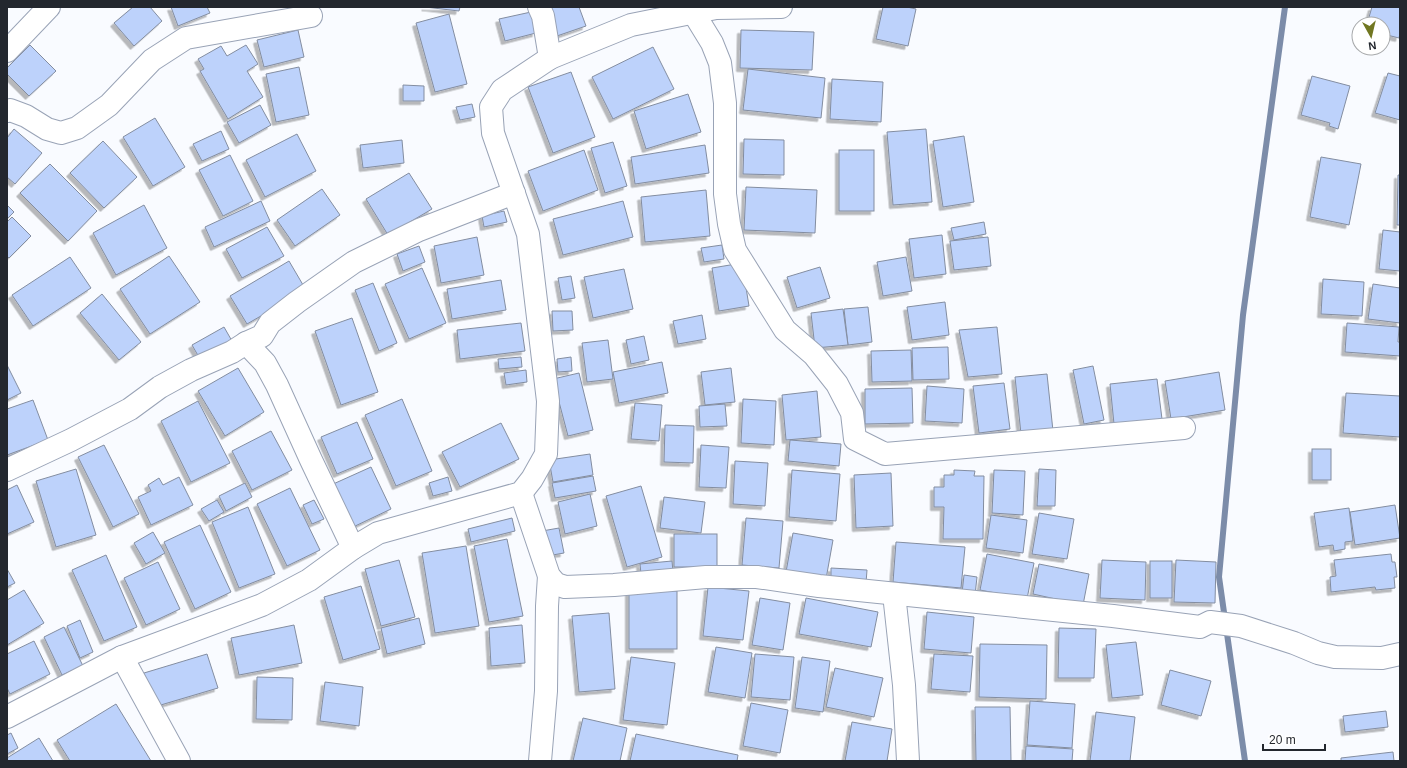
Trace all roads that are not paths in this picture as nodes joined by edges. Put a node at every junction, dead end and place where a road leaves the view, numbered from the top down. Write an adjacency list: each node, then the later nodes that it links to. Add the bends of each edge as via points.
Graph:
1 (49, 7): 6 (street)
2 (539, 7): 7 (street, via 543,16)
3 (781, 7): 4 (street, via 716,8)
4 (693, 12): 7 (street, via 631,25); 11 (street, via 712,43 720,63 725,103 725,194 735,250 785,330 814,356 837,384 852,413 855,439 885,454)
5 (311, 16): 8 (street, via 186,38 152,60 109,105 77,128 61,133 47,129 26,116)
6 (7, 51)
7 (550, 58): 9 (street, via 502,90 491,107 493,133)
8 (7, 111)
9 (514, 193): 10 (street, via 419,230 354,262 297,302 270,324 262,336); 13 (street, via 528,234 548,401 546,454)
10 (246, 343): 12 (street, via 160,388 130,409); 14 (street, via 265,364 277,385)
11 (1184, 428)
12 (7, 470)
13 (521, 493): 14 (street, via 378,533); 15 (street)
14 (353, 548): 18 (street, via 309,580 262,605)
15 (549, 576): 16 (street, via 556,584 565,586 614,585 706,577 757,577); 21 (street, via 546,691)
16 (894, 594): 17 (street, via 1200,627 1210,622 1241,626 1335,657 1382,658); 22 (street, via 904,685)
17 (1400, 654)
18 (122, 657): 19 (street); 20 (street)
19 (7, 718)
20 (179, 761)
21 (540, 761)
22 (908, 761)

